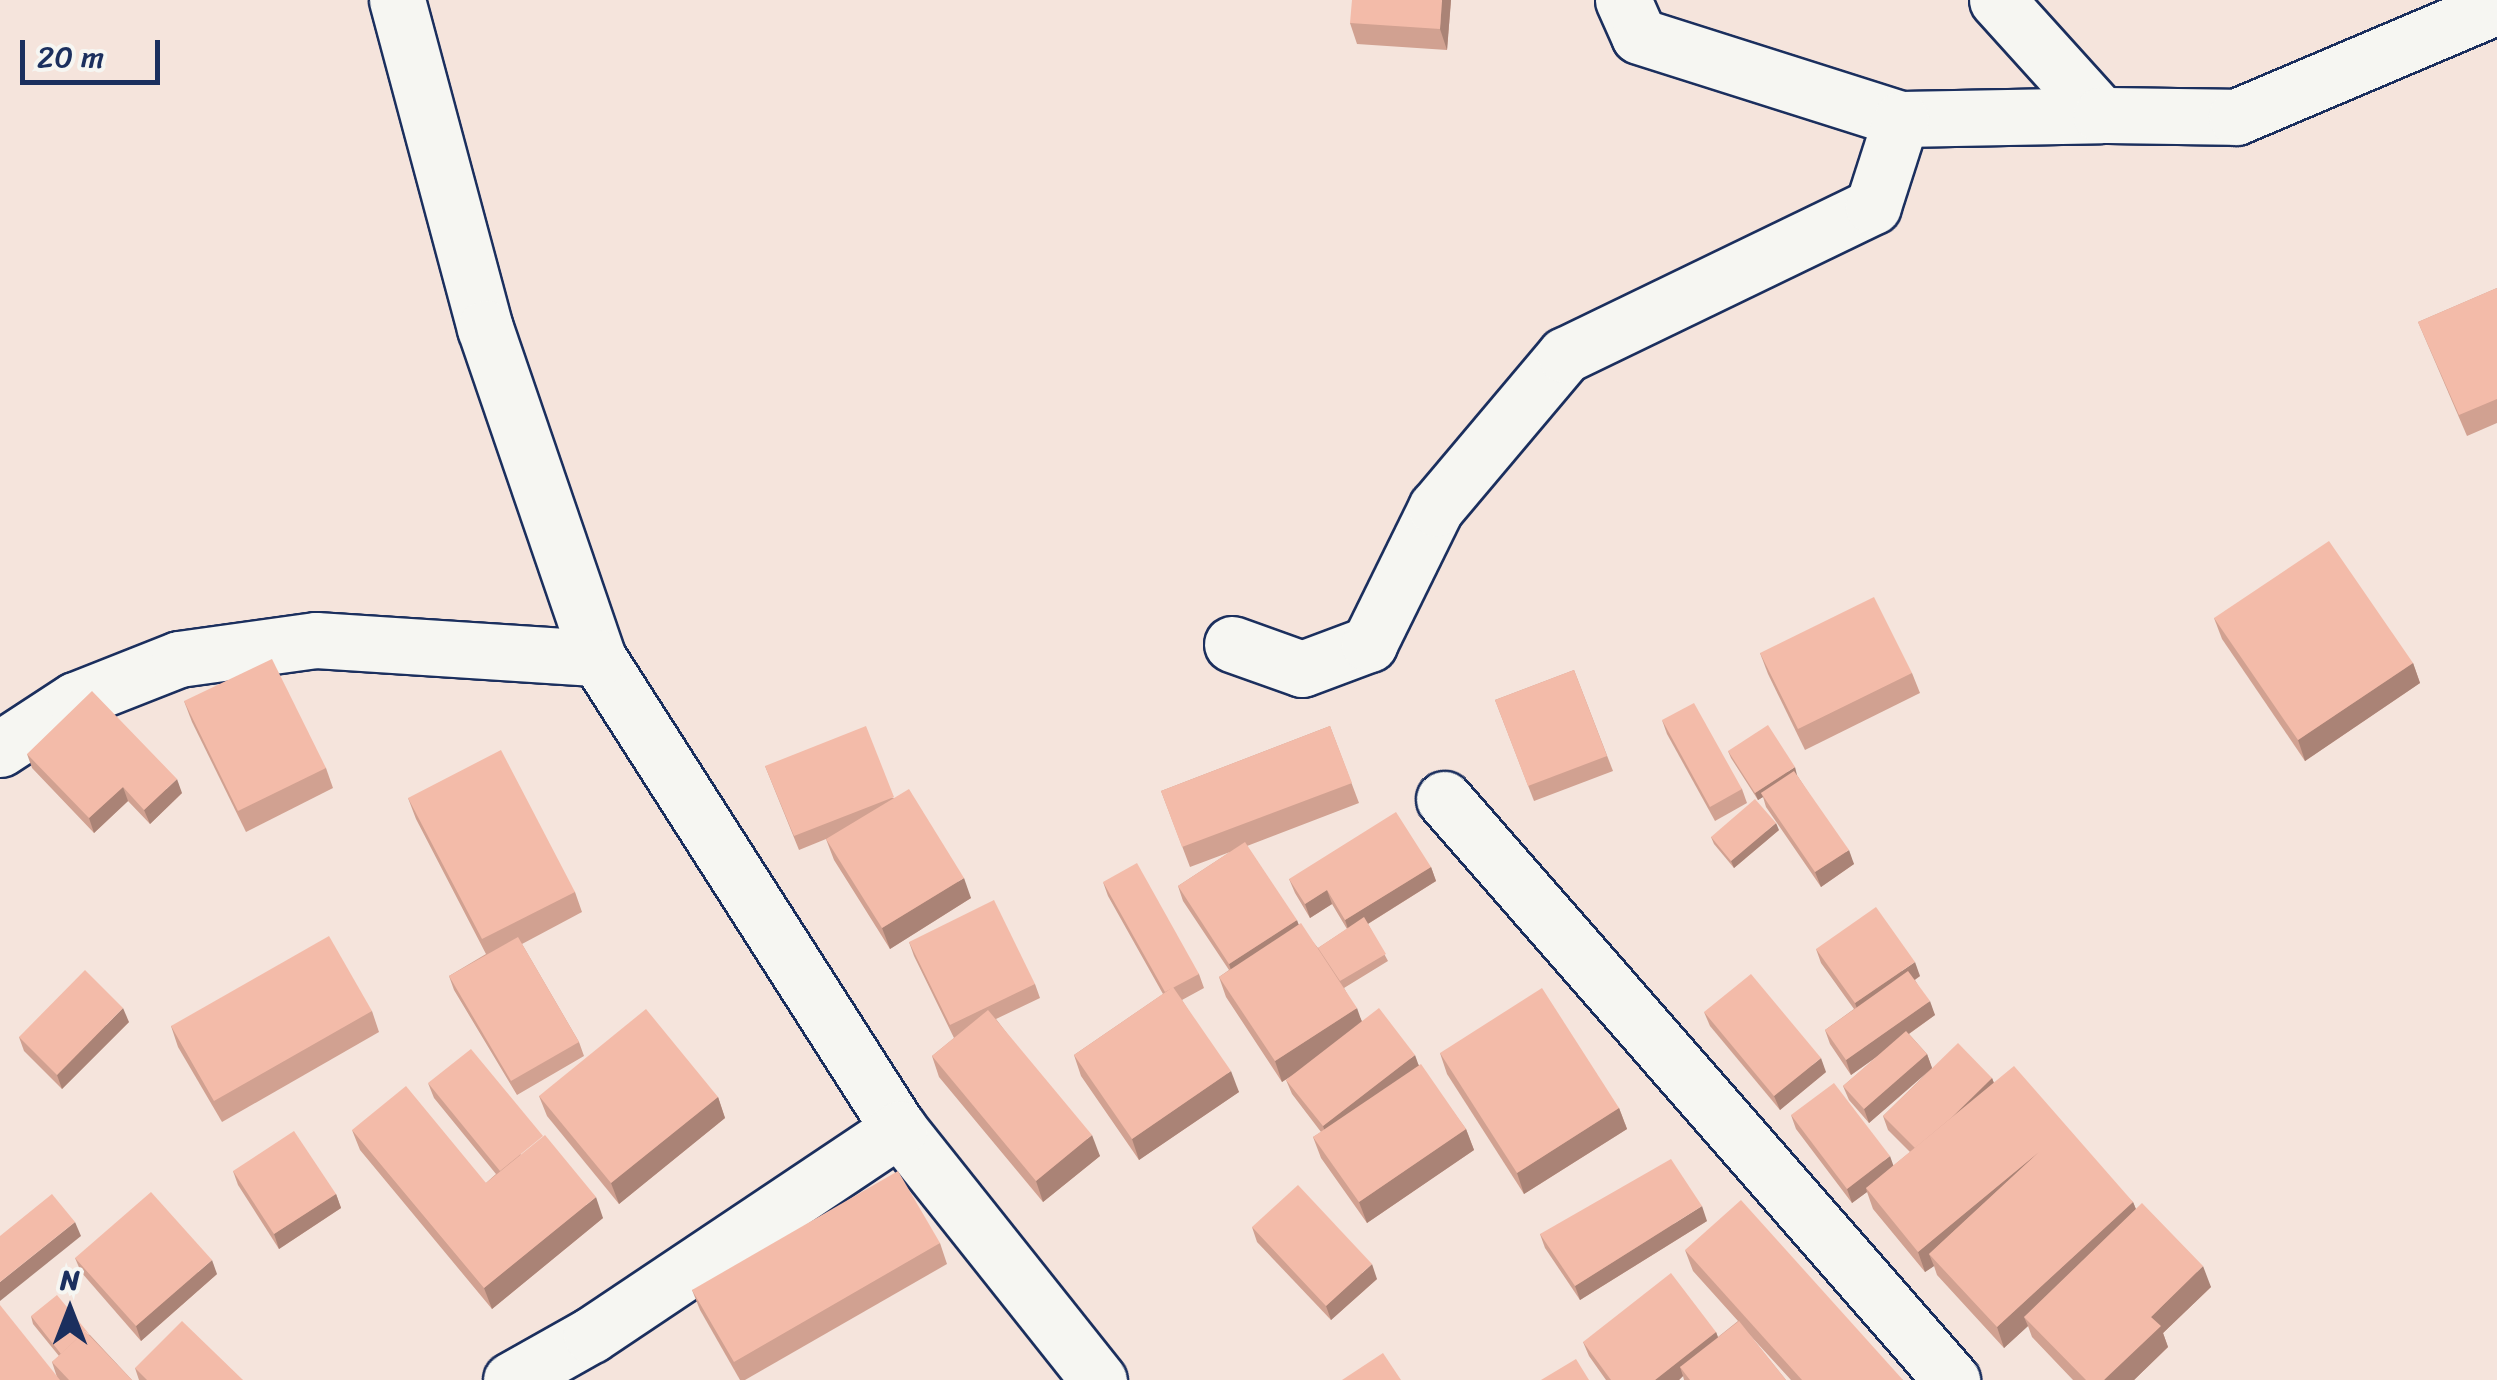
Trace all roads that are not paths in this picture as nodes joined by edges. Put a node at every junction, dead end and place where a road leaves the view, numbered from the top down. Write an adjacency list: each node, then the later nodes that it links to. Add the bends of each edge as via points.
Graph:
1 (398, 0): 8 (street, via 485,328)
2 (1623, 0): 6 (street, via 1639,36)
3 (1998, 0): 5 (street)
4 (2497, 6): 5 (street, via 2236,117)
5 (2102, 115): 6 (street)
6 (1901, 119): 7 (street, via 1872,206 1564,355 1436,508 1369,644 1302,669)
7 (1232, 644)
8 (598, 658): 9 (street, via 316,640 179,660 75,700); 11 (street)
9 (0, 748)
10 (1444, 799): 14 (street)
11 (899, 1129): 12 (street, via 591,1335); 13 (street)
12 (511, 1380)
13 (1100, 1380)
14 (1952, 1380)

